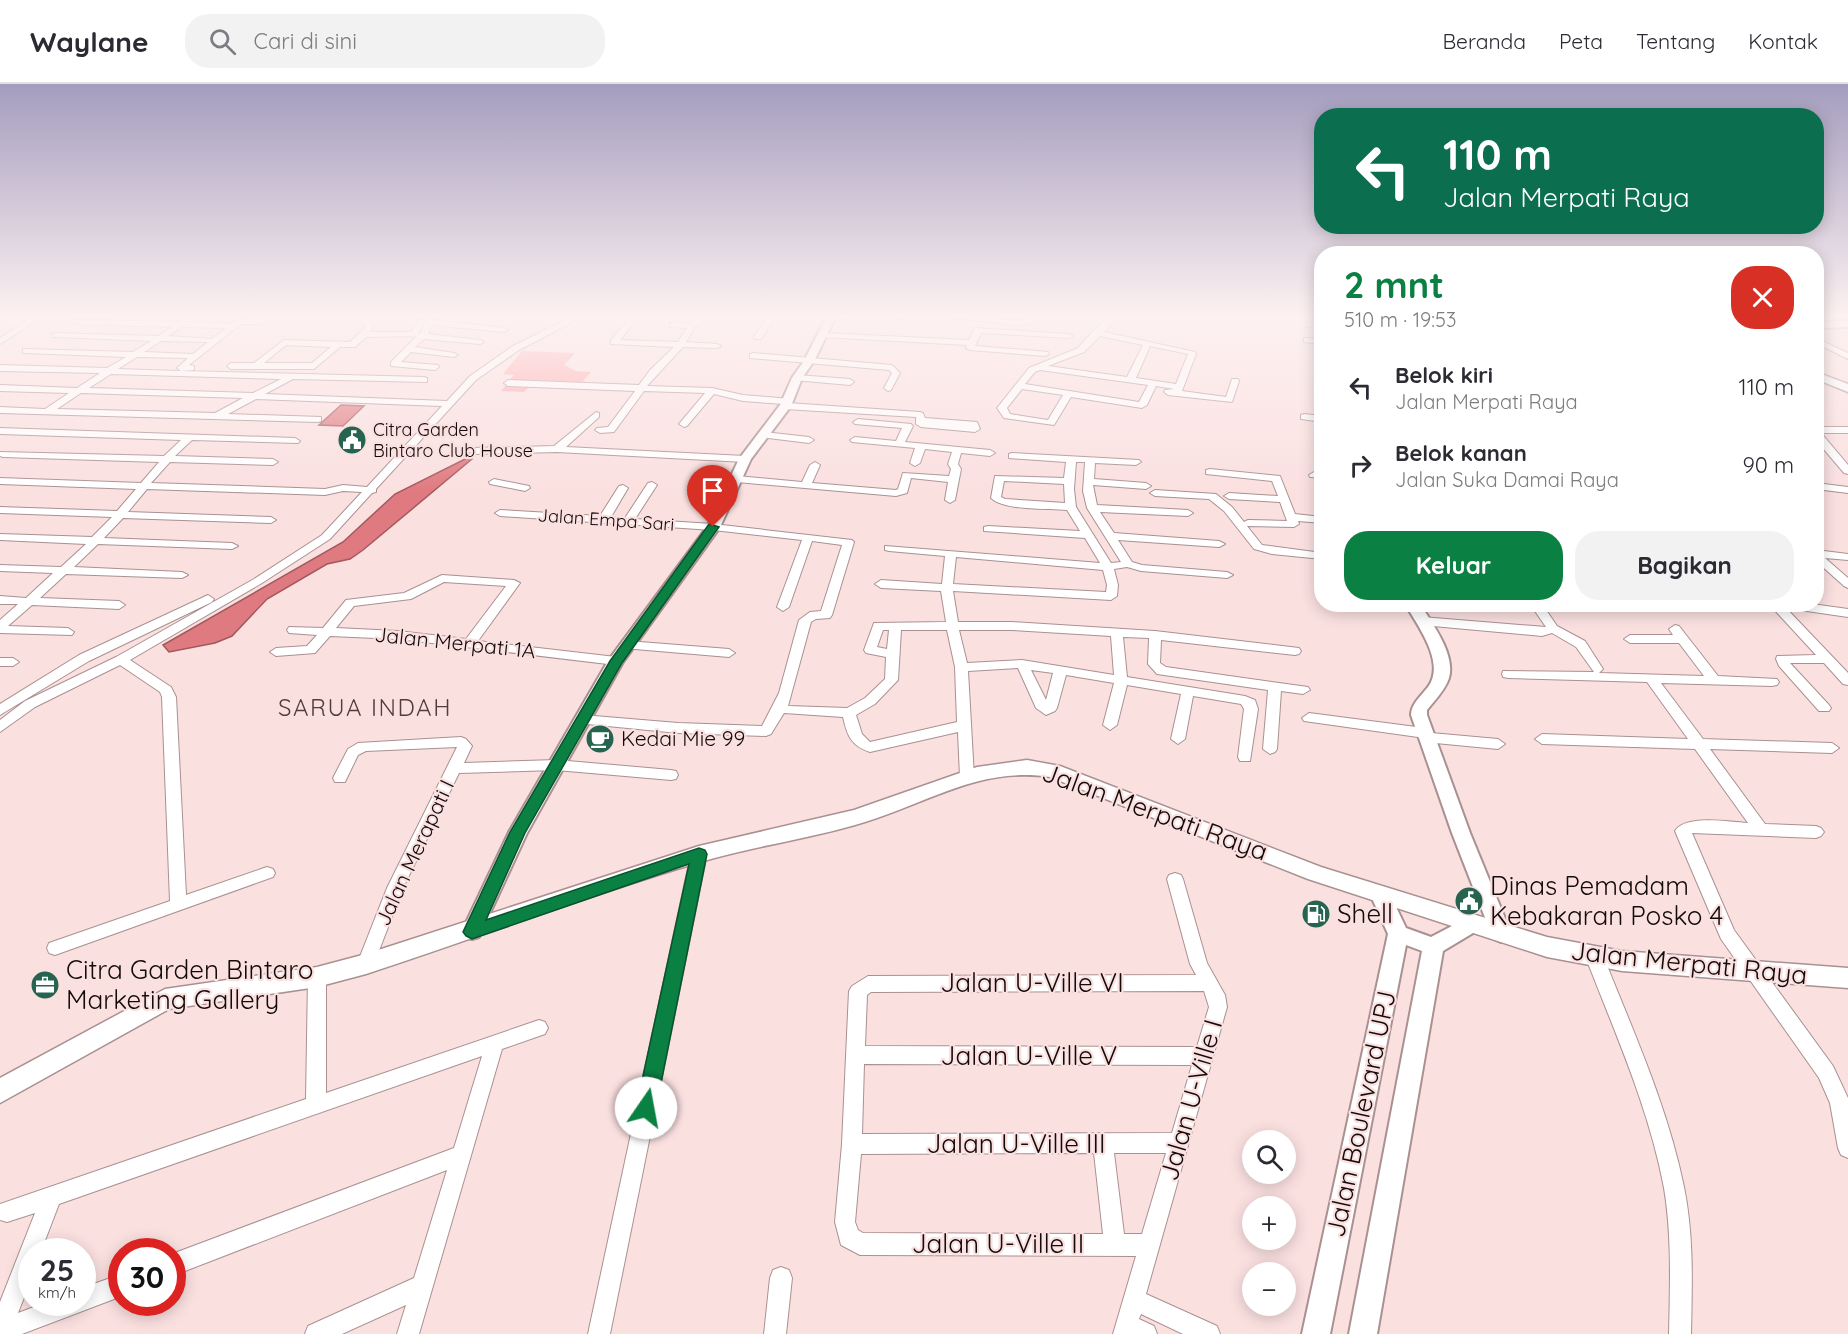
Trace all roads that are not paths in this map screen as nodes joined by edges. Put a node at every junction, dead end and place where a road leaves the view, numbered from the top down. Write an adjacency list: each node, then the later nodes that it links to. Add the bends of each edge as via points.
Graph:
1 (104, 374): 26 (street)
2 (231, 374): 11 (street)
3 (479, 374): 30 (street)
4 (651, 374): 20 (street)
5 (800, 374): 12 (street)
6 (895, 374): 23 (street)
7 (1028, 374): 19 (street)
8 (1084, 374): 15 (street)
9 (1133, 374): 15 (street)
10 (1184, 374): 25 (street)
11 (292, 376): 14 (street); 29 (street)
12 (797, 378): 17 (street); 31 (street)
13 (1824, 378): 24 (main road)
14 (424, 380)
15 (1130, 381): 21 (street)
16 (1235, 381): 25 (street, via 1229,400)
17 (850, 382)
18 (508, 383): 20 (street)
19 (1019, 386): 28 (street); 28 (street, via 1002,405 1004,410 1054,418)
20 (642, 387): 27 (street); 42 (street, via 611,430)
21 (1152, 387): 25 (street); 28 (street, via 1142,405)
22 (0, 388): 26 (street)
23 (888, 388)
24 (1848, 388)
25 (1178, 390)
26 (78, 391): 29 (street); 33 (street)
27 (712, 391): 31 (street); 41 (street)
28 (1068, 395)
29 (251, 396): 30 (street); 35 (street)
30 (451, 402): 83 (street)
31 (786, 403): 39 (street, via 920,415); 46 (street)
32 (0, 410): 33 (street)
33 (46, 412): 35 (street)
34 (596, 415): 54 (street)
35 (217, 416): 38 (street)
36 (1304, 417): 37 (street)
37 (1314, 418)
38 (318, 419)
39 (921, 420): 39 (street, via 974,424 975,429 921,424)
40 (858, 422): 52 (street, via 908,426)
41 (684, 424)
42 (600, 430)
43 (1848, 430): 45 (street)
44 (0, 431): 47 (street)
45 (1824, 431)
46 (764, 435): 48 (street); 61 (street)
47 (190, 437): 50 (street); 60 (street)
48 (809, 440)
49 (855, 440): 52 (street)
50 (295, 441)
51 (1824, 441): 68 (street)
52 (899, 444): 53 (street)
53 (921, 446): 55 (street); 66 (street)
54 (557, 449): 56 (street); 61 (street)
55 (957, 450): 57 (street); 71 (street)
56 (473, 451)
57 (990, 453)
58 (3, 454): 60 (street)
59 (1012, 456): 62 (street)
60 (164, 459): 64 (street); 77 (street)
61 (745, 459): 70 (street)
62 (1071, 459): 63 (street); 73 (street)
63 (1090, 460): 65 (street); 75 (street)
64 (273, 462)
65 (1136, 462)
66 (915, 463)
67 (815, 465): 76 (street)
68 (1848, 471)
69 (1210, 472): 85 (street, via 1271,475)
70 (737, 479): 76 (street); 99 (street)
71 (953, 479): 76 (street, via 907,475 903,491 896,493); 86 (street)
72 (0, 481): 77 (street)
73 (1069, 481): 87 (street); 87 (street, via 1003,477 998,480 996,498 1004,502)
74 (494, 482): 80 (street)
75 (1089, 482): 88 (street); 110 (street, via 1212,496 1228,509 1258,547)
76 (806, 484)
77 (143, 485): 83 (street, via 336,495); 92 (street)
78 (652, 485): 97 (street)
79 (1824, 487): 82 (street)
80 (525, 488)
81 (623, 488): 94 (street)
82 (1848, 490)
83 (368, 493): 127 (street, via 326,537 258,582)
84 (1229, 496): 85 (street)
85 (1284, 499): 93 (street)
86 (950, 500)
87 (1071, 507): 101 (street)
88 (1092, 508): 91 (street); 102 (street)
89 (0, 510): 92 (street)
90 (500, 513): 94 (street, Jalan Empa Sari)
91 (1188, 513)
92 (120, 514): 96 (street); 105 (street)
93 (1292, 517): 95 (street); 98 (street, via 1292,525)
94 (604, 519): 97 (street, Jalan Empa Sari)
95 (1314, 519)
96 (271, 520)
97 (629, 520): 99 (street, Jalan Empa Sari)
98 (1248, 523)
99 (713, 527): 104 (street, Jalan Empa Sari); 145 (street)
100 (988, 529): 101 (street)
101 (1089, 535): 115 (street)
102 (1110, 536): 106 (street); 114 (street)
103 (0, 537): 105 (street)
104 (808, 538): 126 (street); 171 (street, Jalan Empa Sari, via 848,543 826,615 805,620 789,677 766,731)
105 (94, 540): 107 (street); 117 (street)
106 (1219, 544)
107 (232, 546)
108 (889, 548): 109 (street)
109 (951, 554): 115 (street); 122 (street)
110 (1314, 555)
111 (1824, 555): 112 (street)
112 (1848, 557)
113 (1824, 562): 121 (street)
114 (1126, 564): 115 (street); 119 (street)
115 (1109, 566): 122 (street, via 1113,593 1108,597)
116 (0, 568): 117 (street)
117 (65, 570): 118 (street); 124 (street)
118 (182, 575)
119 (1227, 575)
120 (881, 584): 122 (street)
121 (1848, 584)
122 (947, 587): 136 (street)
123 (0, 600): 124 (street)
124 (29, 601): 125 (street); 135 (street)
125 (119, 605)
126 (783, 607)
127 (199, 608): 151 (street); 170 (street, via 84,658)
128 (1824, 610): 132 (street)
129 (1417, 612): 133 (street)
130 (1541, 612): 137 (street)
131 (1783, 612): 150 (street)
132 (1848, 613)
133 (1422, 621): 137 (street, via 1542,632); 174 (street, via 1438,652 1442,671 1419,709)
134 (895, 626): 136 (street); 149 (street); 149 (street, via 878,626 870,650)
135 (0, 627): 140 (street)
136 (953, 627): 141 (street, via 1012,626); 154 (street)
137 (1553, 629): 156 (street, via 1579,641)
138 (292, 630): 139 (street, Jalan Merpati 1A)
139 (325, 631): 144 (street, Jalan Merpati 1A, via 398,635); 144 (street, via 350,603 407,596 442,578 514,583); 147 (street, via 307,652)
140 (68, 632)
141 (1117, 634): 142 (street); 160 (street)
142 (1155, 635): 146 (street); 163 (street, via 1154,663 1162,671)
143 (1630, 639): 159 (street, via 1679,634)
144 (468, 645): 152 (street, Jalan Merpati 1A)
145 (627, 645): 148 (street); 152 (street)
146 (1295, 651)
147 (276, 652)
148 (729, 653)
149 (892, 654): 168 (street, via 888,685)
150 (1827, 659): 161 (street); 166 (street, via 1782,659)
151 (121, 660): 170 (street); 193 (street, via 166,690 169,697)
152 (616, 661): 171 (street)
153 (1022, 664): 154 (street); 155 (street); 155 (street, via 1046,710 1050,708)
154 (961, 667): 173 (street)
155 (1061, 669): 160 (street)
156 (1597, 669)
157 (1508, 674): 158 (street)
158 (1651, 678): 159 (street); 177 (street)
159 (1713, 679): 162 (street)
160 (1121, 681): 164 (street); 172 (street)
161 (1848, 681)
162 (1772, 682)
163 (1275, 686): 165 (street); 180 (street)
164 (1188, 690): 175 (street); 181 (street, via 1250,703)
165 (1303, 690)
166 (1824, 708)
167 (788, 710): 168 (street)
168 (849, 713): 173 (street, via 855,738 870,747)
169 (1309, 718): 174 (street)
170 (2, 720)
171 (582, 720): 182 (street)
172 (1110, 725)
173 (962, 726): 185 (street)
174 (1425, 735): 178 (street); 196 (street)
175 (1178, 739)
176 (1542, 739): 177 (street)
177 (1699, 743): 179 (street); 187 (street)
178 (1498, 744)
179 (1832, 748)
180 (1270, 749)
181 (1245, 757)
182 (556, 765): 183 (street); 184 (street); 195 (street, via 518,832)
183 (455, 768): 186 (street, Jalan Merapati I, via 464,743 363,746 353,752); 201 (street, Jalan Merapati I, via 395,888)
184 (671, 775)
185 (967, 777): 189 (main road, Jalan Merpati Raya, via 854,818); 192 (main road, Jalan Merpati Raya, via 984,769 1016,765 1053,771)
186 (340, 778)
187 (1760, 828): 188 (street); 202 (street, via 1691,826 1683,831 1727,934)
188 (1816, 832)
189 (699, 854): 195 (main road, Jalan Merpati Raya); 230 (street)
190 (267, 873): 193 (street)
191 (1175, 879): 205 (street, Jalan U-Ville I)
192 (1381, 896): 194 (main road, Jalan Merpati Raya); 197 (street)
193 (178, 904): 199 (street)
194 (1471, 924): 196 (main road, Jalan Merpati Raya); 198 (street)
195 (472, 932): 201 (main road, Jalan Merpati Raya)
196 (1501, 933): 200 (main road, Jalan Merpati Raya)
197 (1398, 934): 198 (street); 233 (street, Jalan Boulevard UPJ)
198 (1433, 946): 234 (street, Jalan Boulevard UPJ)
199 (55, 948)
200 (1595, 958): 202 (main road, Jalan Merpati Raya); 235 (street, via 1650,1098 1674,1188 1682,1268)
201 (366, 964): 203 (main road, Jalan Merpati Raya)
202 (1753, 971): 204 (main road, Jalan Merpati Raya); 215 (street, via 1826,1072 1840,1102)
203 (317, 977): 210 (main road, Jalan Merpati Raya, via 165,999); 211 (street)
204 (1848, 978)
205 (1207, 983): 208 (street, Jalan U-Ville VI, via 868,984 858,991); 209 (street, Jalan U-Ville I, via 1218,1007)
206 (540, 1028): 207 (street)
207 (495, 1043): 211 (street); 216 (street)
208 (854, 1055): 209 (street, Jalan U-Ville V); 214 (street)
209 (1204, 1056): 213 (street, Jalan U-Ville I)
210 (0, 1091)
211 (316, 1106): 217 (street)
212 (1103, 1143): 213 (street, Jalan U-Ville III); 214 (street, Jalan U-Ville III); 219 (street)
213 (1179, 1143): 220 (street, Jalan U-Ville I)
214 (852, 1144): 219 (street, Jalan U-Ville II, via 844,1222 849,1237 860,1244)
215 (1848, 1148)
216 (461, 1155): 221 (street); 223 (street)
217 (51, 1197): 218 (street); 226 (street)
218 (7, 1212)
219 (1115, 1244): 220 (street, Jalan U-Ville II)
220 (1150, 1245): 224 (street, Jalan U-Ville I)
221 (186, 1260)
222 (781, 1278): 231 (street)
223 (422, 1286): 228 (street); 229 (street)
224 (1134, 1300): 227 (street, Jalan U-Ville I); 232 (street)
225 (39, 1316): 226 (street)
226 (0, 1331)
227 (1132, 1331)
228 (316, 1334)
229 (408, 1334)
230 (598, 1334)
231 (775, 1334)
232 (1209, 1334)
233 (1316, 1334)
234 (1364, 1334)
235 (1680, 1334)

